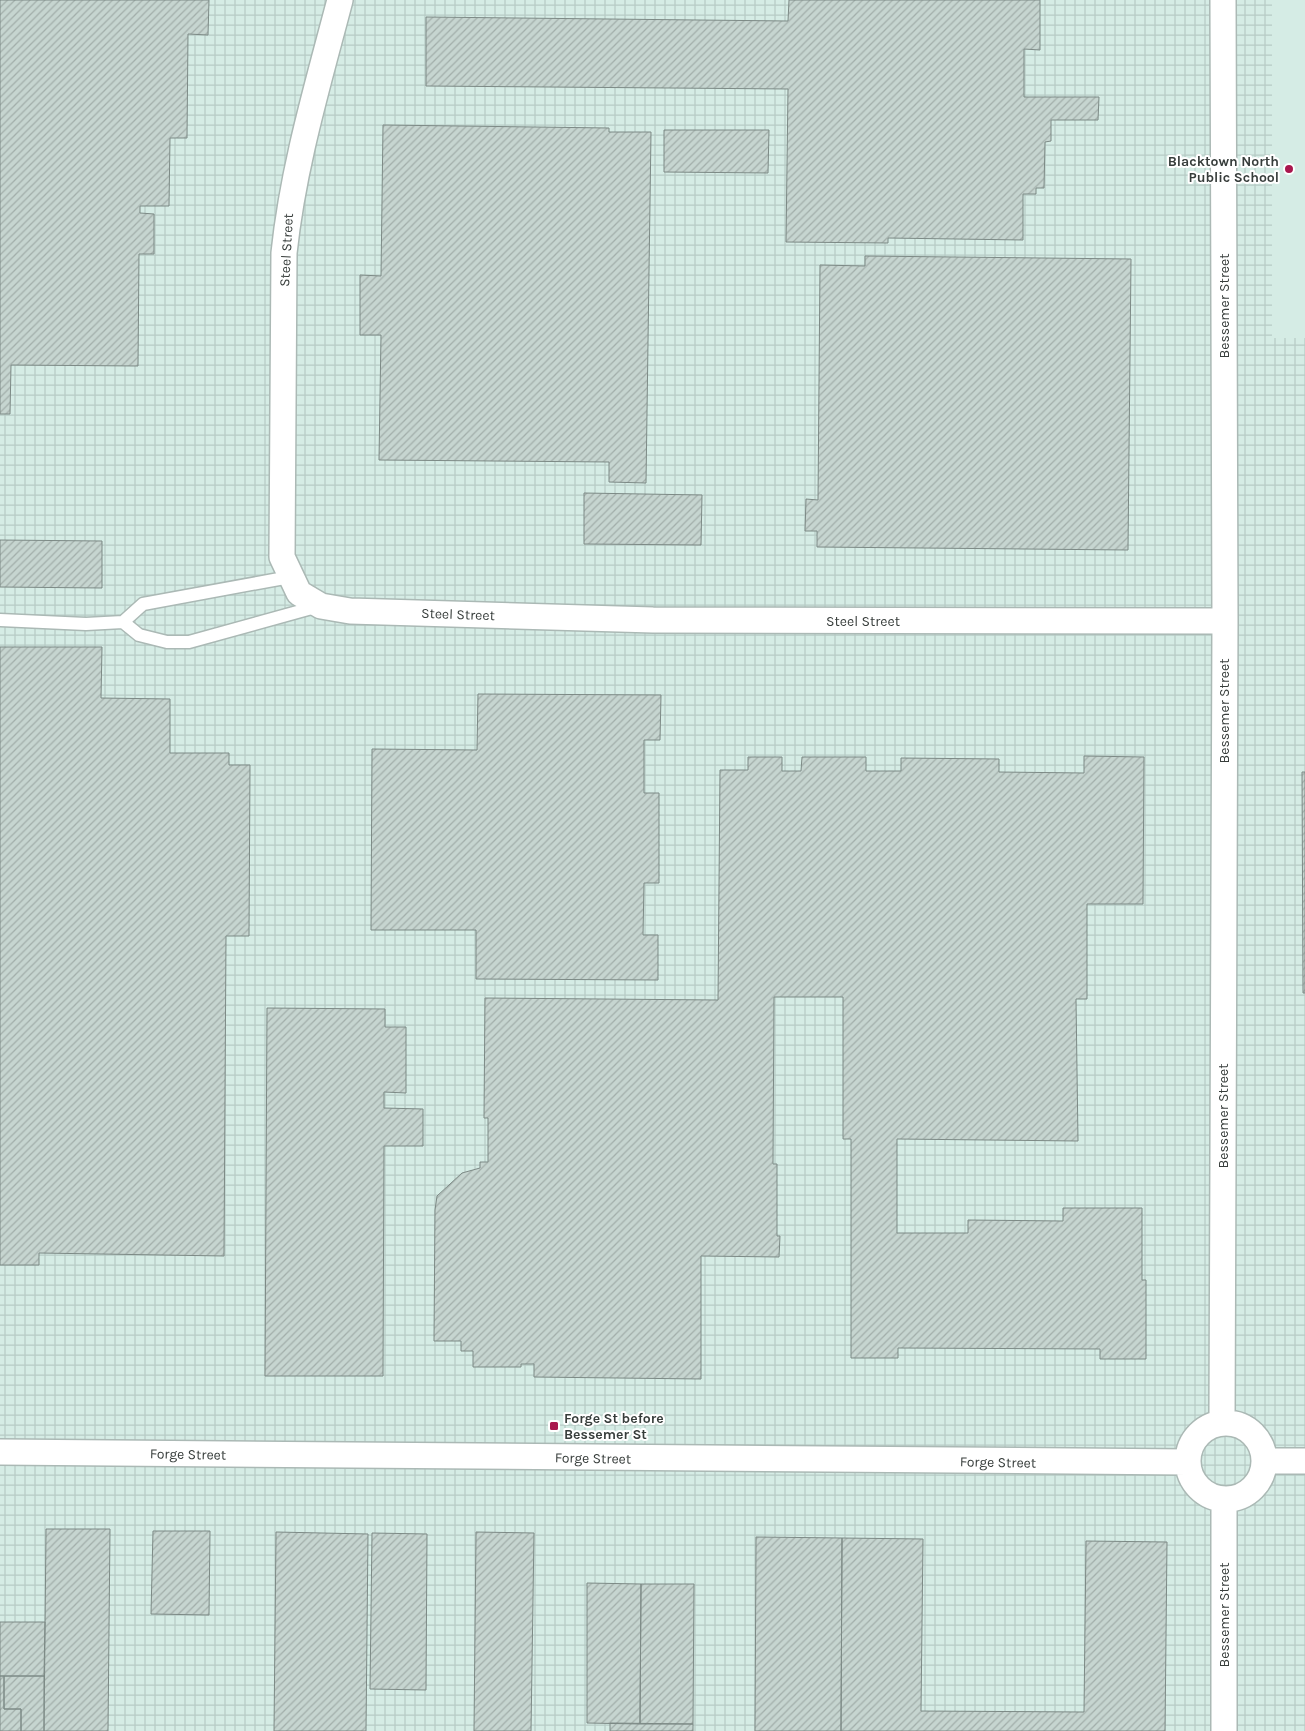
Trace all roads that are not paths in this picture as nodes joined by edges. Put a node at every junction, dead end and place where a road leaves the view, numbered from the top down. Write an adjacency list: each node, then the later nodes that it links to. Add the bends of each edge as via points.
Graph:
1 (340, 0): 3 (street, Steel Street, via 298,158 288,208 284,253 282,557)
2 (1223, 0): 6 (street, Bessemer Street)
3 (290, 577): 4 (street, Steel Street, via 299,593); 7 (lane, via 144,604)
4 (321, 606): 6 (street, Steel Street, via 350,611 653,620); 7 (lane, via 189,642 167,642 138,635)
5 (0, 620): 7 (lane, via 86,624)
6 (1225, 621): 8 (street, Bessemer Street)
7 (124, 622)
8 (1222, 1422): 10 (street, via 1235,1423 1251,1432 1259,1442); 12 (street, via 1207,1426 1197,1435 1189,1449)
9 (0, 1452): 12 (street, Forge Street)
10 (1264, 1461): 11 (street); 13 (street, via 1262,1474 1252,1489 1241,1497)
11 (1305, 1461)
12 (1187, 1462): 13 (street, via 1197,1487 1212,1498)
13 (1224, 1500): 14 (street, Bessemer Street)
14 (1224, 1731)

